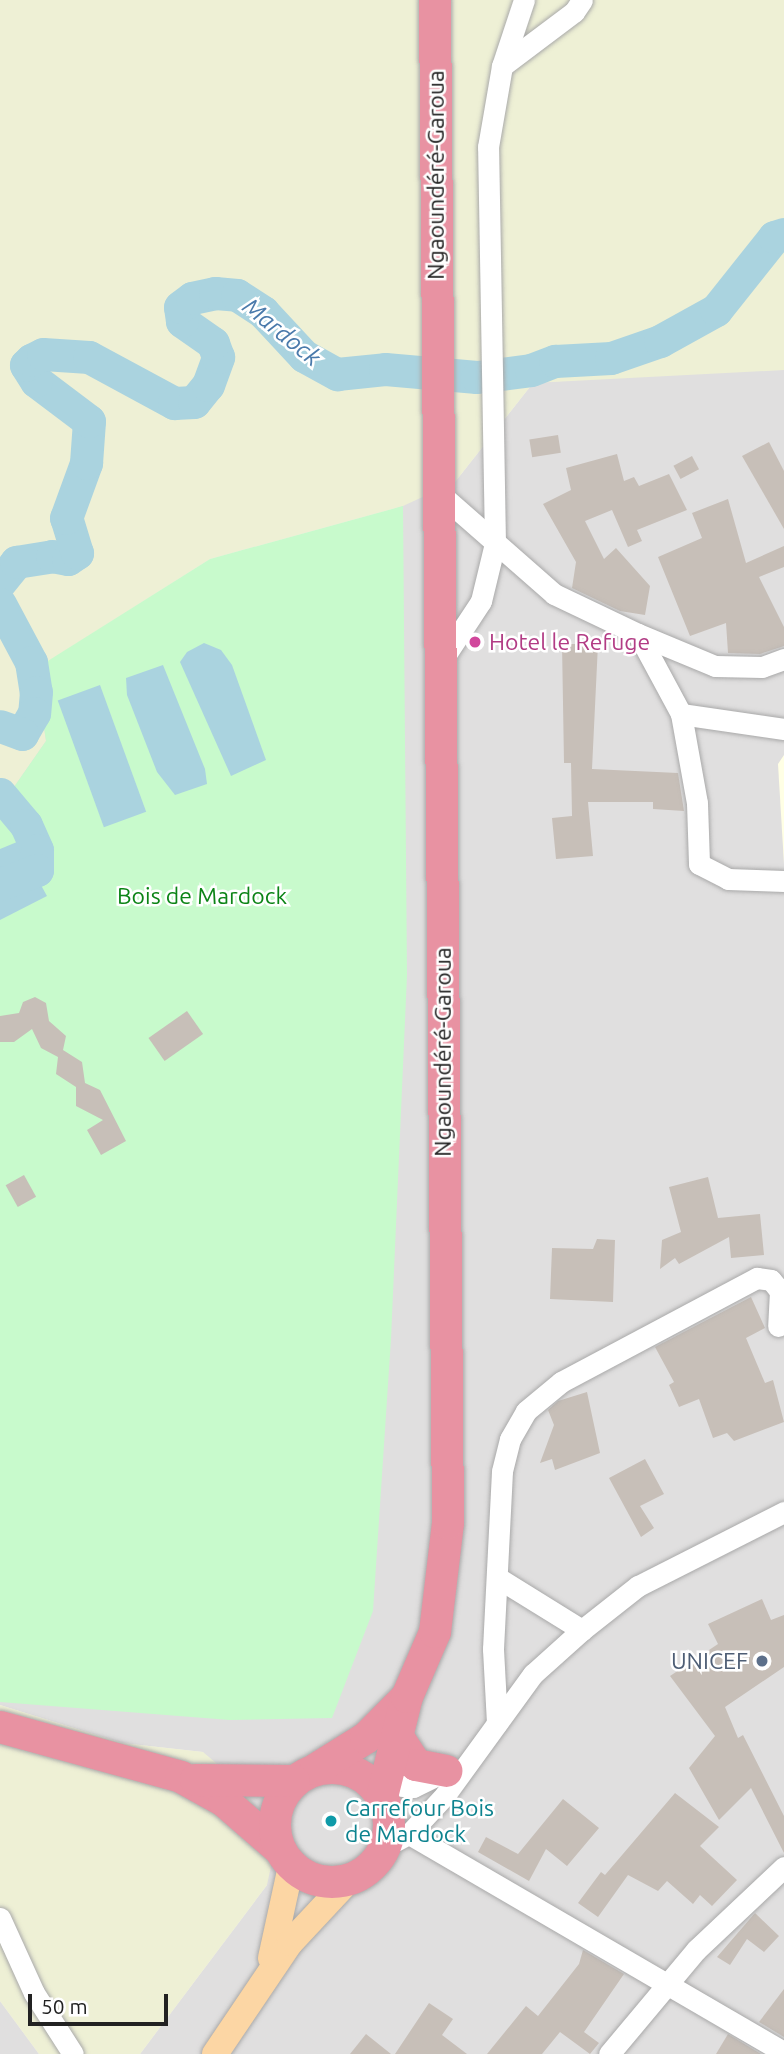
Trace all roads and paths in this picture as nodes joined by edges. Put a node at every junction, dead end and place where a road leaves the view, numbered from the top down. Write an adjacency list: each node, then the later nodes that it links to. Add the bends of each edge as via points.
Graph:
1 (435, 0): 5 (highway, Ngaoundéré-Garoua)
2 (524, 0): 4 (street)
3 (582, 0): 4 (street, via 574,12)
4 (502, 66): 6 (street, via 488,147)
5 (439, 493): 6 (street); 9 (highway, Ngaoundéré-Garoua)
6 (495, 543): 7 (street, via 554,594); 9 (street, via 481,601)
7 (638, 634): 8 (street, via 715,666 762,667); 10 (street)
8 (784, 659)
9 (441, 662): 17 (highway, Ngaoundéré-Garoua, via 448,1522 435,1632)
10 (681, 714): 11 (street); 12 (street, via 697,803 699,864 728,879)
11 (784, 729)
12 (784, 881)
13 (779, 1326): 15 (street, via 780,1291 771,1280 757,1278 561,1382 526,1411 510,1438 502,1471)
14 (782, 1512): 16 (street, via 638,1586)
15 (498, 1578): 16 (street); 18 (street, via 493,1649)
16 (582, 1630): 18 (street, via 533,1674)
17 (407, 1697): 20 (highway, Ngaoundéré-Garoua); 22 (highway, Ngaoundéré-Garoua, via 366,1738)
18 (497, 1723): 21 (street)
19 (0, 1727): 23 (highway)
20 (396, 1734): 21 (highway, via 416,1765); 24 (highway, Ngaoundéré-Garoua)
21 (459, 1764): 24 (street, via 413,1787); 25 (street)
22 (305, 1775): 23 (highway, via 230,1784); 24 (highway, via 354,1772); 26 (highway, via 276,1812)
23 (181, 1777): 26 (highway, via 241,1813)
24 (383, 1790): 25 (highway)
25 (397, 1840): 28 (highway, via 371,1868); 31 (street)
26 (285, 1857): 28 (highway, via 307,1878); 30 (main road, via 280,1930)
27 (784, 1867): 31 (street, via 728,1917)
28 (348, 1881): 30 (main road, via 310,1917)
29 (0, 1917): 33 (street, via 34,1993)
30 (262, 1983): 34 (main road)
31 (668, 1984): 32 (street); 35 (street)
32 (784, 2052)
33 (73, 2054)
34 (215, 2054)
35 (609, 2054)

